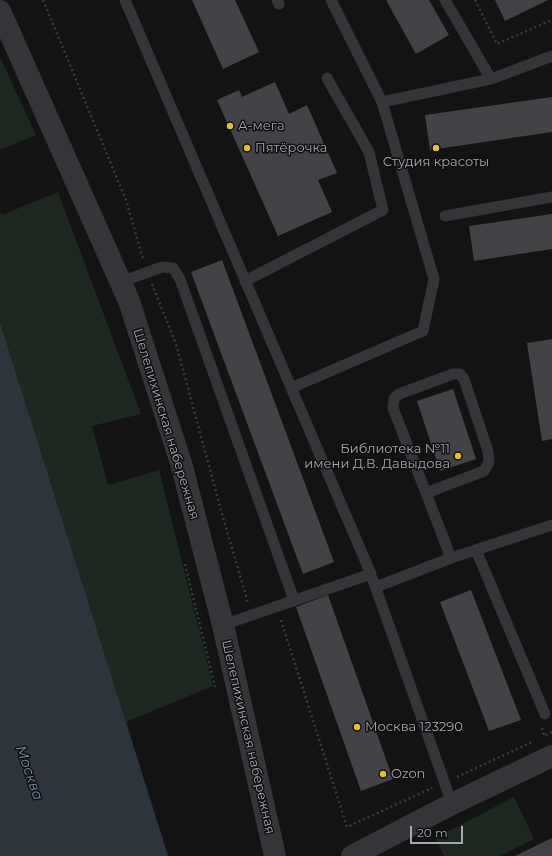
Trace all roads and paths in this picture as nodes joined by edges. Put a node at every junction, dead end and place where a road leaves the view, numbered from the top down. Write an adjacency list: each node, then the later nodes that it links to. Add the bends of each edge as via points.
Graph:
1 (43, 0): 14 (path, via 126,200)
2 (125, 0): 15 (lane)
3 (331, 0): 11 (lane)
4 (445, 0): 10 (lane)
5 (475, 0): 7 (path, via 497,44)
6 (0, 11): 16 (street, Шелепихинская набережная)
7 (552, 20)
8 (552, 56): 10 (lane)
9 (327, 78): 15 (lane, via 369,152 383,210)
10 (491, 79): 11 (lane)
11 (382, 102): 17 (lane, via 434,279 423,332)
12 (552, 197): 13 (lane)
13 (444, 216)
14 (147, 272): 16 (lane); 25 (lane, via 162,267 173,268 180,279); 27 (path, via 176,344)
15 (245, 281): 17 (lane)
16 (121, 282): 28 (street, Шелепихинская набережная, via 180,463)
17 (291, 388): 23 (lane)
18 (426, 493): 18 (lane, via 393,408 394,399 399,394 453,374 460,374 464,379 488,451 489,462 484,471); 21 (lane)
19 (552, 525): 20 (lane)
20 (476, 550): 21 (lane); 30 (lane)
21 (451, 558): 24 (lane)
22 (184, 562): 29 (path)
23 (371, 574): 24 (lane); 25 (lane)
24 (376, 587): 33 (lane)
25 (294, 600): 26 (lane)
26 (277, 606): 27 (lane); 33 (path, via 347,827)
27 (252, 615): 28 (lane)
28 (222, 625): 36 (street, Шелепихинская набережная)
29 (216, 691)
30 (545, 714)
31 (537, 740): 33 (path)
32 (552, 756): 34 (street)
33 (445, 782): 34 (lane)
34 (452, 804): 37 (street)
35 (552, 842): 38 (path)
36 (275, 856)
37 (352, 856)
38 (524, 856)

